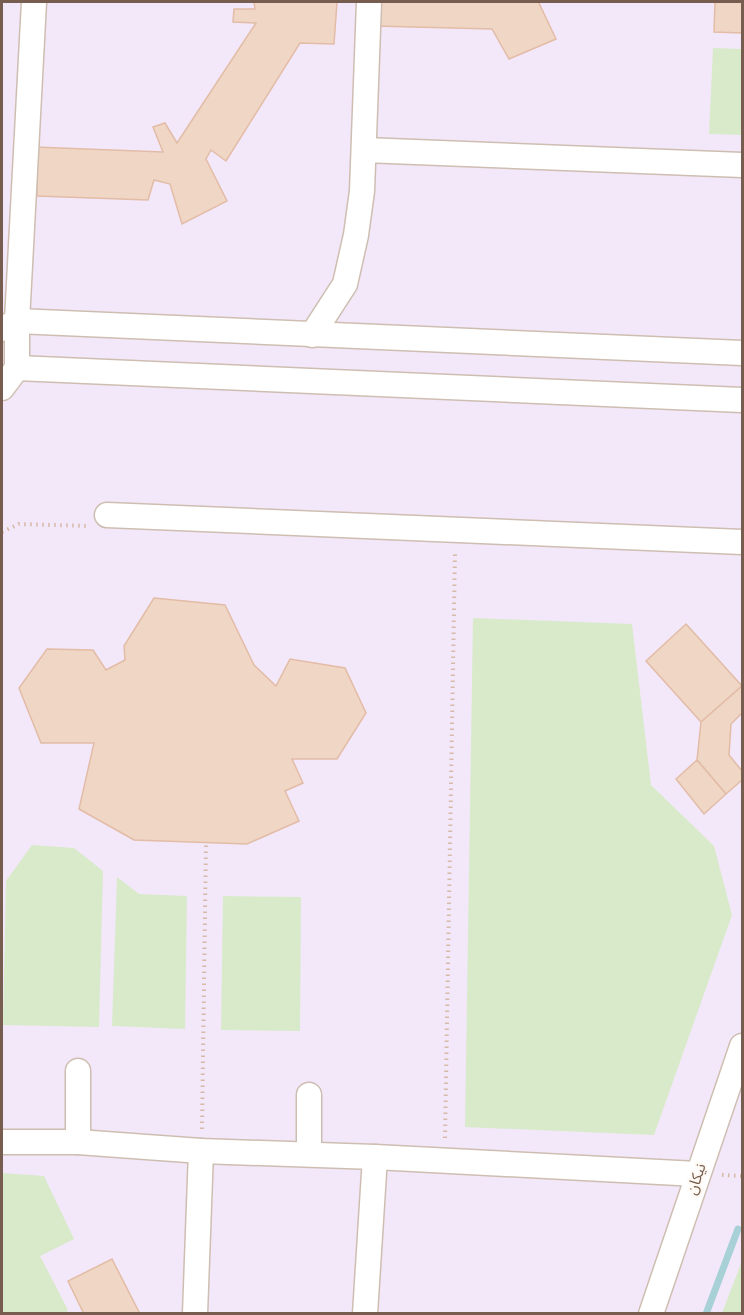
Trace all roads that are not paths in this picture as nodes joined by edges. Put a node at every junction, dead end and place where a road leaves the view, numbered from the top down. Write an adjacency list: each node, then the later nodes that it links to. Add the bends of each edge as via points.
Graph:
1 (34, 2): 5 (lane)
2 (369, 2): 3 (lane)
3 (364, 150): 4 (lane); 6 (lane, via 359,213 345,284)
4 (742, 165)
5 (9, 325): 6 (lane); 8 (lane)
6 (312, 335): 7 (lane)
7 (742, 353)
8 (17, 368): 9 (lane); 10 (lane)
9 (2, 388)
10 (742, 400)
11 (107, 515): 12 (lane)
12 (742, 542)
13 (742, 1046): 21 (lane, نیکان)
14 (78, 1071): 17 (lane)
15 (309, 1095): 19 (lane)
16 (2, 1142): 17 (lane)
17 (78, 1142): 18 (lane)
18 (201, 1151): 19 (lane); 22 (lane)
19 (309, 1154): 20 (lane)
20 (375, 1157): 21 (lane); 23 (lane)
21 (698, 1174): 24 (lane, نیکان)
22 (195, 1314)
23 (365, 1314)
24 (651, 1314)

